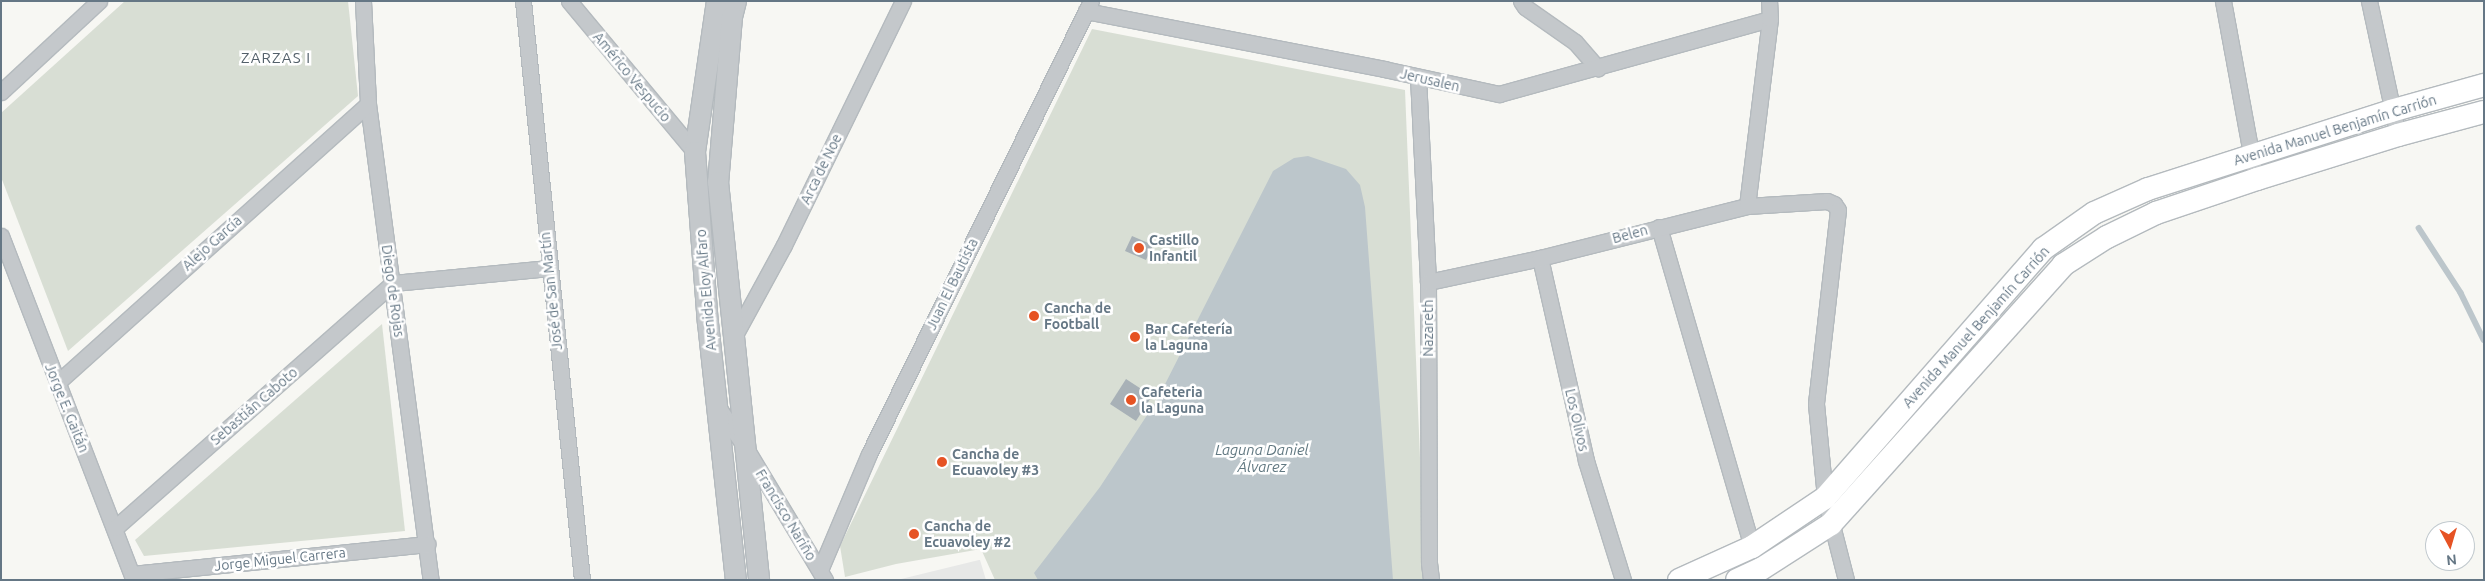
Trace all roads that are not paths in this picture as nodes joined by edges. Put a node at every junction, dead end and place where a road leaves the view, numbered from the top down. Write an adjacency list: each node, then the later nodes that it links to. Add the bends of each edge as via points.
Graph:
1 (99, 1): 17 (street)
2 (363, 1): 18 (street, Diego de Rojas)
3 (523, 1): 29 (street, José de San Martín)
4 (569, 1): 22 (street, Américo Vespucio)
5 (717, 1): 22 (street, Avenida Eloy Alfaro)
6 (736, 1): 32 (street, Avenida Eloy Alfaro, via 718,182)
7 (903, 1): 32 (street, Arca de Noe, via 784,246)
8 (1521, 1): 14 (street, via 1575,42)
9 (1769, 1): 13 (street)
10 (2222, 1): 23 (street)
11 (2369, 1): 19 (street)
12 (1086, 5): 15 (street, Jerusalen); 41 (street, Juan El Bautista, via 869,454)
13 (1770, 19): 14 (street, Jerusalen); 25 (street)
14 (1598, 68): 15 (street, Jerusalen, via 1499,94)
15 (1418, 77): 30 (street, Nazareth)
16 (2484, 85): 19 (main road, Avenida Manuel Benjamín Carrión)
17 (1, 92)
18 (368, 104): 31 (street, Diego de Rojas); 33 (street, Alejo García)
19 (2391, 111): 21 (street); 23 (main road, Avenida Manuel Benjamín Carrión)
20 (2484, 112): 21 (main road, Avenida Manuel Benjamín Carrión)
21 (2398, 135): 24 (main road, Avenida Manuel Benjamín Carrión)
22 (695, 152): 34 (street, Avenida Eloy Alfaro)
23 (2250, 156): 24 (street); 36 (main road, Avenida Manuel Benjamín Carrión, via 2130,197 2094,213 2043,248)
24 (2257, 178): 37 (main road, Avenida Manuel Benjamín Carrión, via 2156,213 2107,236 2063,265)
25 (1747, 206): 26 (street, Belen); 36 (street, Belen, via 1827,201 1838,210 1816,404)
26 (1659, 227): 28 (street, Belen); 40 (street)
27 (1, 236): 33 (street, Jorge E. Gaitán)
28 (1540, 258): 30 (street, Belen); 48 (street, Los Olivos, via 1586,461)
29 (549, 268): 31 (street); 44 (street, José de San Martín)
30 (1428, 282): 47 (street, Nazareth)
31 (392, 283): 38 (street, Sebastián Caboto); 39 (street, Diego de Rojas)
32 (736, 336): 35 (street, Avenida Eloy Alfaro)
33 (57, 383): 38 (street, Jorge E. Gaitán)
34 (718, 407): 35 (street, Francisco Nariño); 45 (street, Avenida Eloy Alfaro)
35 (747, 450): 41 (street, Francisco Nariño); 46 (street, Avenida Eloy Alfaro)
36 (1825, 498): 37 (street); 40 (main road, Avenida Manuel Benjamín Carrión)
37 (1831, 524): 50 (main road, Avenida Manuel Benjamín Carrión); 51 (street)
38 (115, 528): 42 (street, Jorge E. Gaitán)
39 (427, 544): 42 (street, Jorge Miguel Carrera); 43 (street, Diego de Rojas)
40 (1752, 547): 49 (main road, Avenida Manuel Benjamín Carrión)
41 (822, 575)
42 (133, 577)
43 (431, 580)
44 (582, 580)
45 (736, 580)
46 (759, 580)
47 (1431, 580)
48 (1623, 580)
49 (1679, 580)
50 (1737, 580)
51 (1846, 580)

